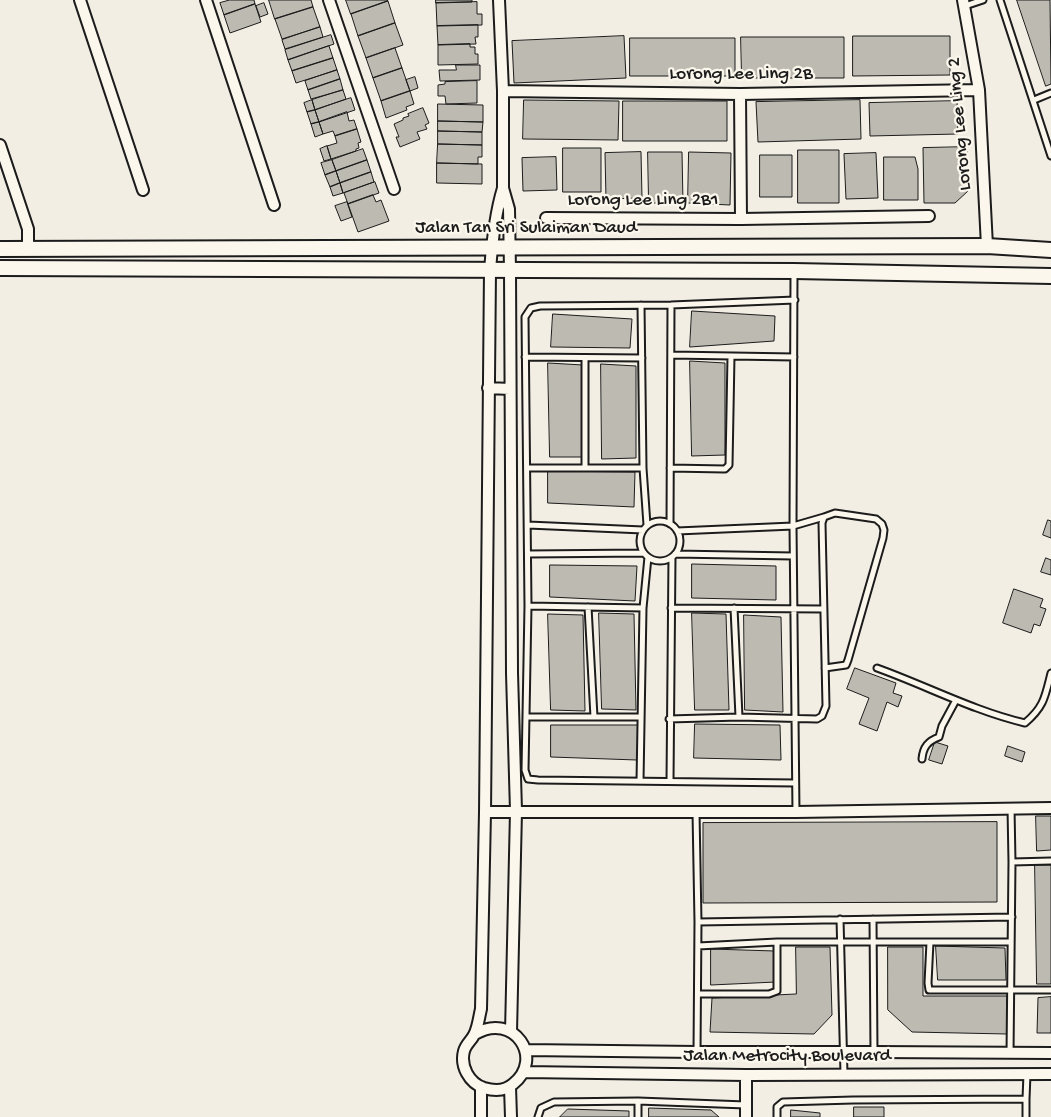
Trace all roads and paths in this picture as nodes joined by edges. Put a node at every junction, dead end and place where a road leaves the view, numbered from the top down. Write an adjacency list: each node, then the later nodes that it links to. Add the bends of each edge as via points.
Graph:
1 (80, 0): 17 (street)
2 (206, 0): 18 (street)
3 (329, 0): 16 (street)
4 (499, 0): 9 (street)
5 (983, 0): 7 (lane)
6 (1000, 0): 12 (lane)
7 (964, 3): 8 (street, Lorong Lee Ling 2)
8 (979, 90): 11 (street, Lorong Lee Ling 2B); 22 (street, Lorong Lee Ling 2)
9 (503, 91): 11 (street, Lorong Lee Ling 2B); 15 (street)
10 (1051, 93): 12 (lane)
11 (740, 94): 21 (street, Lorong Lee Ling 2B1)
12 (1034, 100): 14 (lane)
13 (0, 145): 26 (street, via 28,229)
14 (1051, 156)
15 (503, 188): 23 (street, via 509,209); 24 (street)
16 (394, 189)
17 (143, 190)
18 (274, 205)
19 (929, 216): 21 (street, Lorong Lee Ling 2B1)
20 (546, 218): 21 (street, Lorong Lee Ling 2B1)
21 (740, 219)
22 (988, 246): 23 (main road, Jalan Tan Sri Sulaiman Daud); 27 (main road, Jalan Tan Sri Sulaiman Daud)
23 (510, 247): 24 (main road, Jalan Tan Sri Sulaiman Daud); 30 (street)
24 (491, 248): 26 (main road, Jalan Tan Sri Sulaiman Daud); 29 (street)
25 (0, 249): 26 (main road, Jalan Tan Sri Sulaiman Daud)
26 (28, 249)
27 (1051, 250)
28 (0, 268): 29 (main road)
29 (490, 271): 30 (main road); 42 (street)
30 (510, 271): 31 (main road); 43 (street)
31 (794, 271): 32 (main road); 33 (lane)
32 (1051, 276)
33 (795, 300): 34 (lane); 39 (lane)
34 (671, 304): 35 (lane); 36 (lane)
35 (641, 305): 38 (lane, via 531,308 525,317); 41 (lane)
36 (671, 355): 37 (lane); 49 (lane)
37 (731, 356): 39 (lane); 49 (lane, via 729,465 725,469)
38 (525, 357): 40 (lane); 45 (lane)
39 (794, 357): 53 (lane)
40 (585, 358): 41 (lane); 47 (lane)
41 (642, 358): 48 (lane)
42 (488, 388): 43 (street); 86 (street)
43 (510, 389): 44 (street)
44 (510, 411): 45 (lane); 69 (street)
45 (526, 411): 46 (lane)
46 (526, 468): 47 (lane); 52 (lane)
47 (585, 468): 48 (lane)
48 (644, 468): 54 (lane)
49 (670, 468): 51 (lane)
50 (824, 517): 53 (lane); 66 (lane); 67 (lane, via 835,513 876,519 884,530 846,665)
51 (670, 524): 54 (lane, via 658,521); 55 (lane)
52 (528, 525): 54 (lane); 56 (lane)
53 (793, 526): 55 (lane); 59 (lane)
54 (645, 527): 57 (lane, via 640,542)
55 (677, 531): 58 (lane, via 680,543)
56 (528, 554): 57 (lane); 60 (lane)
57 (646, 555): 58 (lane, via 660,561); 62 (lane)
58 (673, 555): 59 (lane); 63 (lane)
59 (793, 556): 65 (lane)
60 (528, 606): 61 (lane); 71 (lane)
61 (588, 607): 62 (lane); 74 (lane)
62 (643, 608): 75 (lane)
63 (671, 608): 64 (lane); 77 (lane)
64 (734, 608): 65 (lane); 76 (lane)
65 (794, 608): 66 (lane); 78 (lane)
66 (824, 609): 67 (lane)
67 (825, 668): 78 (lane, via 826,706 822,716 817,720)
68 (877, 668): 72 (lane)
69 (512, 673): 71 (lane); 85 (street)
70 (1051, 673): 72 (lane, via 1040,709 1025,724)
71 (526, 676): 73 (lane)
72 (956, 700): 79 (lane, via 939,736 923,749)
73 (526, 717): 74 (lane); 80 (lane, via 525,770 528,779)
74 (594, 717): 75 (lane)
75 (640, 717): 80 (lane)
76 (739, 718): 77 (lane); 78 (lane)
77 (669, 719): 81 (lane)
78 (794, 720): 82 (lane)
79 (922, 759)
80 (640, 781): 81 (lane)
81 (670, 781): 82 (lane)
82 (794, 783): 88 (lane)
83 (1011, 808): 84 (street); 88 (street); 90 (lane)
84 (1051, 808)
85 (516, 811): 86 (street); 87 (street); 104 (street)
86 (485, 812): 105 (street, via 481,1009)
87 (696, 812): 88 (street); 94 (lane)
88 (796, 812)
89 (1051, 861): 90 (lane)
90 (1012, 862): 91 (lane)
91 (1012, 917): 93 (lane); 99 (lane)
92 (840, 919): 93 (lane); 94 (lane); 96 (lane)
93 (873, 919): 97 (lane)
94 (698, 922): 100 (lane)
95 (777, 942): 96 (lane); 100 (lane); 103 (lane, via 777,991 769,994)
96 (842, 942): 97 (lane); 109 (lane)
97 (874, 942): 98 (lane); 108 (lane)
98 (930, 942): 99 (lane); 101 (lane, via 930,990)
99 (1010, 942): 101 (lane)
100 (698, 946): 103 (lane)
101 (1010, 990): 102 (lane); 111 (lane)
102 (1051, 990)
103 (698, 994): 107 (lane)
104 (511, 1032): 105 (street, via 492,1027); 106 (street)
105 (475, 1034): 117 (street, via 468,1042 463,1062 469,1077)
106 (525, 1050): 107 (street, Jalan Metrocity Boulevard); 112 (street)
107 (697, 1052): 109 (street, Jalan Metrocity Boulevard)
108 (874, 1052): 109 (street, Jalan Metrocity Boulevard); 111 (street, Jalan Metrocity Boulevard)
109 (844, 1053): 113 (lane)
110 (1051, 1053): 111 (street, Jalan Metrocity Boulevard)
111 (1010, 1054)
112 (524, 1072): 116 (street, Jalan Metrocity Boulevard); 118 (street)
113 (844, 1074): 114 (street, Jalan Metrocity Boulevard); 116 (street, Jalan Metrocity Boulevard)
114 (1027, 1074): 115 (street, Jalan Metrocity Boulevard); 119 (lane)
115 (1051, 1074)
116 (746, 1076): 121 (street)
117 (480, 1087): 118 (street, via 500,1090); 122 (street)
118 (510, 1087): 123 (street)
119 (1026, 1099): 127 (lane, via 783,1102 777,1108); 128 (lane)
120 (638, 1101): 121 (lane); 124 (lane, via 554,1102 541,1108); 125 (lane)
121 (746, 1106): 126 (street)
122 (481, 1117)
123 (510, 1117)
124 (538, 1117)
125 (638, 1117)
126 (746, 1117)
127 (777, 1117)
128 (1026, 1117)

